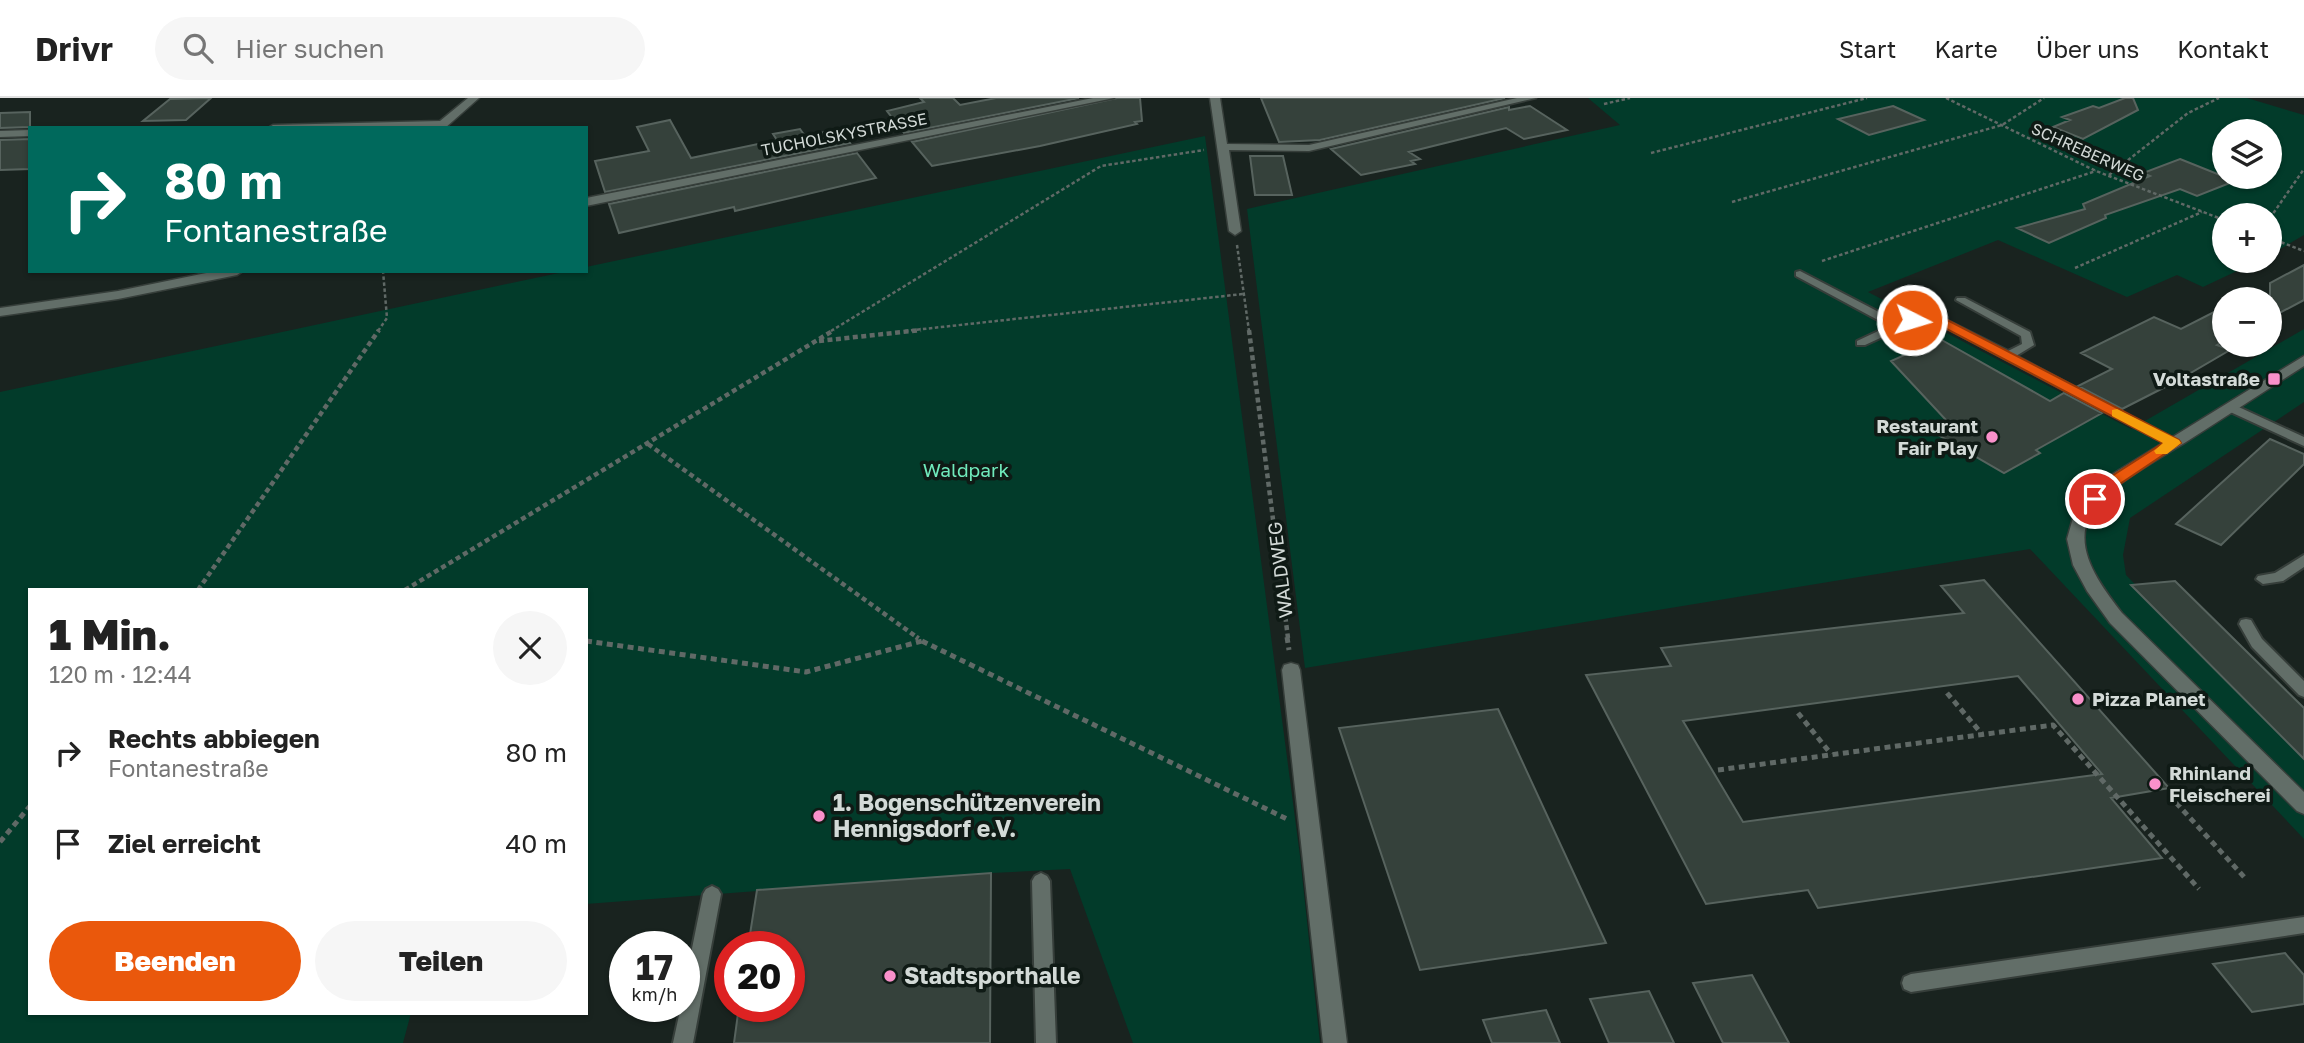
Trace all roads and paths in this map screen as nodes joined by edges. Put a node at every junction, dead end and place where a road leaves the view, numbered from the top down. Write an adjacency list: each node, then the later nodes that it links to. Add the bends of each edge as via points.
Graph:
1 (474, 98): 12 (street)
2 (1109, 98): 20 (street, TUCHOLSKYSTRASSE)
3 (1215, 98): 15 (street)
4 (1531, 98): 15 (street, via 1309,148)
5 (1630, 98): 10 (path)
6 (1867, 98): 16 (path)
7 (1946, 98): 11 (path, SCHREBERWEG)
8 (2044, 98): 11 (path)
9 (2219, 98): 19 (path, via 2188,113)
10 (1604, 104)
11 (2001, 125): 18 (path, SCHREBERWEG); 21 (path)
12 (439, 126)
13 (28, 133): 14 (street)
14 (0, 134)
15 (1223, 147): 25 (street); 37 (path, via 1101,166)
16 (1651, 153)
17 (2304, 169): 22 (path)
18 (2096, 172): 19 (path, SCHREBERWEG); 28 (path)
19 (2108, 176): 23 (path, SCHREBERWEG)
20 (588, 202)
21 (1732, 202)
22 (2280, 203)
23 (2202, 212): 24 (path, SCHREBERWEG); 29 (path)
24 (2212, 216)
25 (1235, 231): 33 (path, WALDWEG)
26 (2282, 243): 27 (path)
27 (2304, 251)
28 (1822, 261)
29 (2075, 268)
30 (227, 273): 35 (street)
31 (383, 273): 47 (path, via 387,318)
32 (1800, 274): 36 (lane)
33 (1243, 294): 37 (path); 52 (path, WALDWEG)
34 (1961, 300): 39 (lane, via 2026,334 2028,345)
35 (0, 313)
36 (1897, 326): 38 (lane); 39 (lane, via 1926,313)
37 (815, 341): 44 (path)
38 (1861, 343)
39 (2007, 356): 43 (lane)
40 (2303, 362): 41 (street)
41 (2230, 407): 42 (lane); 43 (street)
42 (2304, 442)
43 (2174, 443): 60 (street, via 2109,484 2081,515 2076,540 2082,565 2116,618)
44 (648, 444): 48 (path); 51 (path)
45 (2304, 560): 46 (lane, via 2278,578)
46 (2263, 579)
47 (199, 588)
48 (408, 588)
49 (2246, 624): 53 (lane, via 2257,643)
50 (588, 640): 51 (path, via 806,671)
51 (922, 641): 62 (path)
52 (1292, 670): 62 (street)
53 (2304, 691)
54 (1947, 693): 56 (path)
55 (1798, 713): 57 (path)
56 (1982, 735): 57 (path); 66 (path, via 2053,725)
57 (1832, 755): 58 (path)
58 (1718, 770)
59 (2169, 795): 64 (path)
60 (2304, 805)
61 (28, 808): 63 (path)
62 (1310, 830): 72 (street)
63 (0, 842)
64 (2246, 879)
65 (1041, 881): 71 (lane)
66 (2199, 889)
67 (712, 894): 70 (lane)
68 (2304, 925): 69 (lane)
69 (1911, 983)
70 (683, 1043)
71 (1046, 1043)
72 (1335, 1043)

